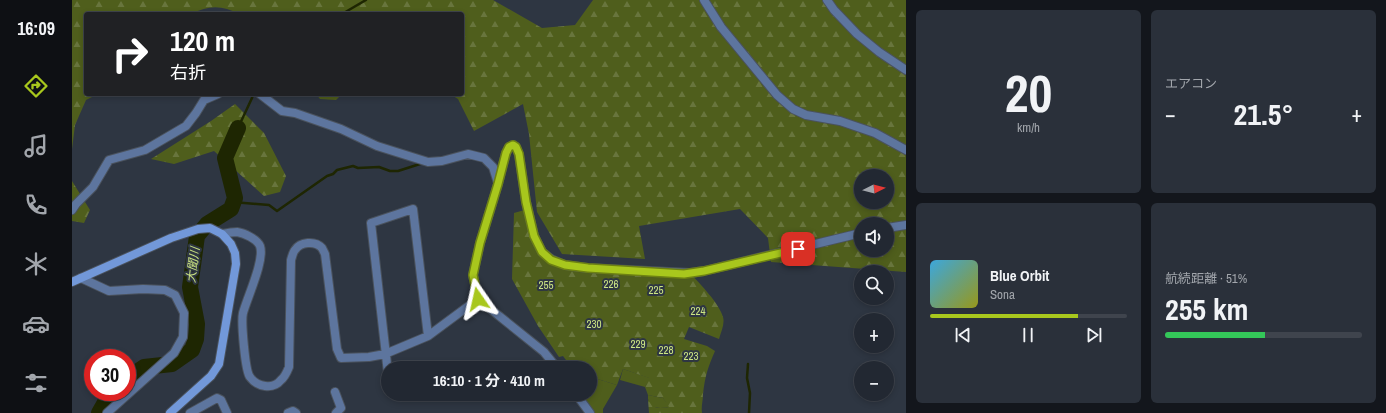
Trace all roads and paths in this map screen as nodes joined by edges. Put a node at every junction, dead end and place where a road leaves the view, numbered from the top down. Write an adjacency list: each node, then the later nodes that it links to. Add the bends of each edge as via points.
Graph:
1 (704, 0): 6 (street, via 721,27 777,95 793,109 806,115 840,121 875,133)
2 (828, 0): 3 (street, via 857,34)
3 (906, 70)
4 (213, 96): 8 (street, via 204,100 186,126 145,150 109,160 93,187)
5 (263, 96): 7 (street, via 282,111 341,129 377,146 428,162 468,154 484,158 493,167)
6 (906, 150)
7 (498, 184): 12 (street, via 506,153 513,145 519,154 534,236 542,252 551,260 565,265 690,273); 15 (street, via 473,275)
8 (72, 210)
9 (906, 225): 10 (street)
10 (894, 227)
11 (222, 234): 13 (street, via 210,228 198,228); 17 (street, via 245,234 259,244 262,253 242,314 246,364 249,376 257,383 274,386 281,381 289,367 291,260 294,250 306,243 321,247 325,254 337,349 342,358); 23 (street, via 231,244 236,264 219,364 211,376)
12 (854, 235)
13 (81, 278): 14 (street); 22 (street, via 109,291 165,290 175,295 184,313 183,337 174,353)
14 (72, 282)
15 (478, 299): 16 (street); 19 (street, via 544,352)
16 (428, 336): 17 (street); 17 (street, via 413,209 372,223)
17 (385, 354): 18 (street)
18 (386, 361)
19 (551, 361)
20 (335, 392): 28 (street, via 341,408)
21 (579, 401): 29 (street)
22 (107, 413)
23 (170, 413)
24 (190, 413): 25 (street, via 218,398)
25 (227, 413)
26 (288, 413): 27 (street)
27 (296, 413)
28 (336, 413)
29 (590, 413)

